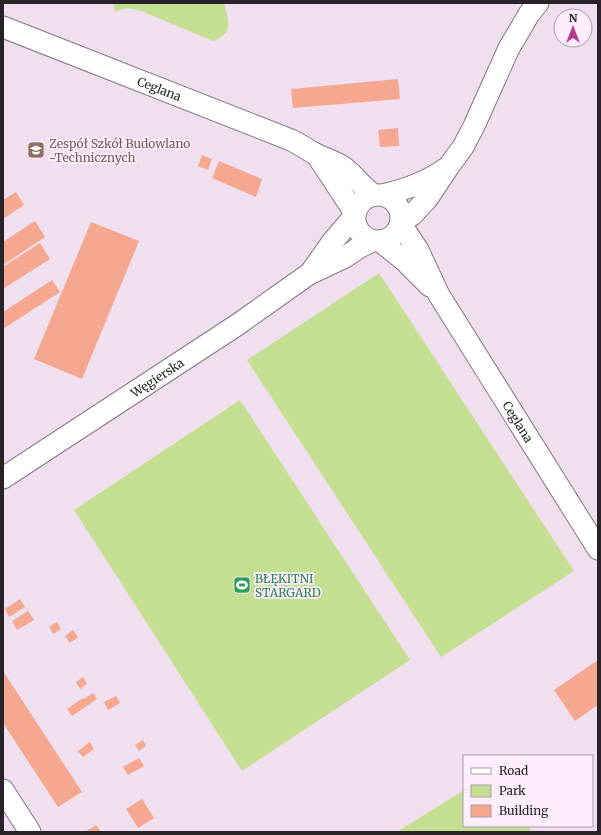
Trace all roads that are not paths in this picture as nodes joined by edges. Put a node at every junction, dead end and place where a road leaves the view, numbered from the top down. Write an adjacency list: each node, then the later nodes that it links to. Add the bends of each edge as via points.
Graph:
1 (538, 3): 4 (street, via 518,32 474,126)
2 (3, 27): 3 (street, Ceglana, via 267,130)
3 (315, 153): 5 (street, Ceglana, via 345,168 369,192); 6 (street, Ceglana)
4 (449, 166): 5 (street, via 436,175 398,192); 7 (street, via 427,199 412,215)
5 (378, 195): 6 (street, via 365,198); 7 (street, via 395,201 399,207)
6 (355, 212): 8 (street, via 358,230 364,237); 9 (street, Węgierska)
7 (401, 222): 8 (street, via 394,236); 10 (street, Ceglana, via 418,250)
8 (376, 241): 9 (street, Węgierska); 10 (street, Ceglana, via 405,261)
9 (309, 274): 11 (street, Węgierska, via 237,325)
10 (439, 295): 12 (street, Ceglana)
11 (3, 478)
12 (598, 549)
13 (3, 790): 14 (street)
14 (30, 832)

